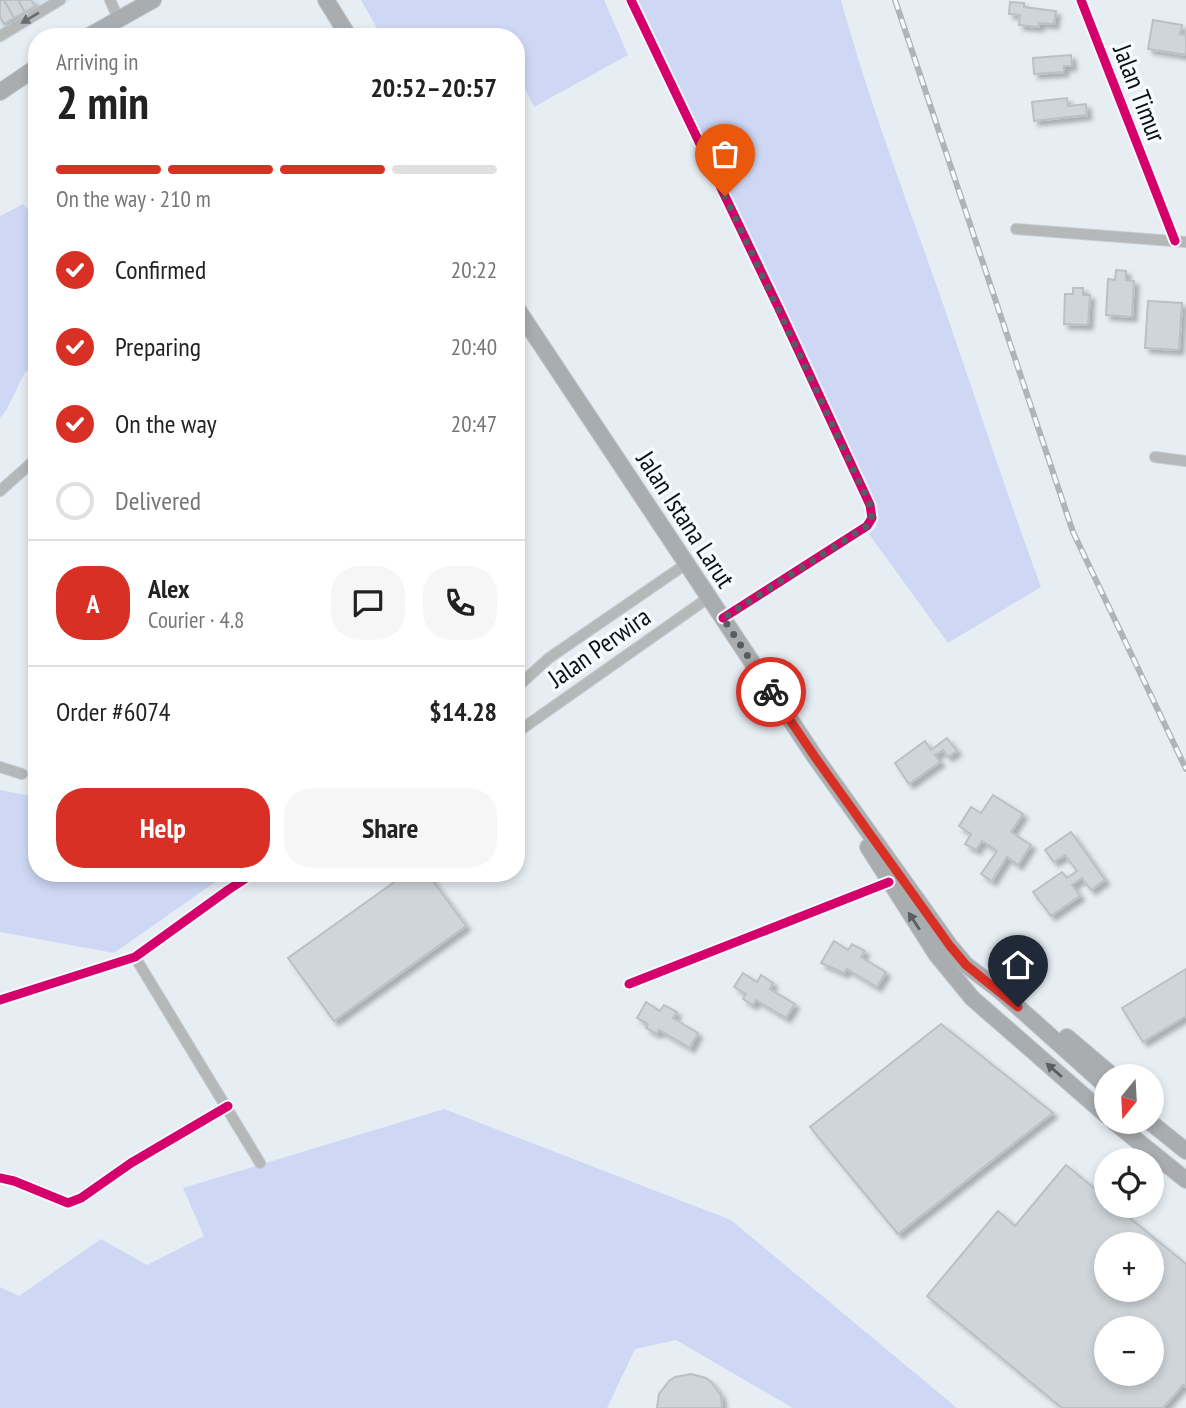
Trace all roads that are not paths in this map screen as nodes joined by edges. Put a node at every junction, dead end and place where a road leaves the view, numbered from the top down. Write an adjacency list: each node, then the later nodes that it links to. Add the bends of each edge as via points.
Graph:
1 (60, 0): 10 (street, one-way to 10)
2 (110, 0): 7 (street)
3 (153, 0): 7 (main road)
4 (326, 0): 9 (main road)
5 (631, 0): 22 (street, via 781,313 872,518 867,526)
6 (1081, 0): 14 (street, Jalan Timur)
7 (118, 18): 8 (main road)
8 (102, 28)
9 (343, 28)
10 (0, 36)
11 (28, 73): 12 (main road)
12 (0, 92)
13 (1016, 229): 14 (street)
14 (1180, 241)
15 (525, 321): 20 (main road, Jalan Istana Larut)
16 (1155, 457): 17 (street)
17 (1186, 461)
18 (28, 466): 19 (street)
19 (0, 491)
20 (687, 564): 21 (main road, Jalan Istana Larut); 23 (street, Jalan Perwira, via 549,658)
21 (708, 598): 22 (main road, Jalan Istana Larut); 24 (street, Jalan Perwira)
22 (723, 618): 25 (main road, Jalan Istana Larut)
23 (525, 680)
24 (525, 727)
25 (815, 757): 29 (main road, Jalan Istana Larut); 32 (main road, Jalan Istana Larut, via 950,946)
26 (0, 767): 27 (street)
27 (22, 774)
28 (240, 882): 30 (street)
29 (889, 882): 31 (street); 36 (main road, Jalan Istana Larut, one-way to 29, via 972,998 936,954)
30 (135, 957): 33 (street); 37 (street)
31 (629, 984)
32 (999, 990): 34 (main road, Jalan Istana Larut, via 1025,1003); 35 (main road, Jalan Istana Larut)
33 (0, 1000)
34 (1099, 1064)
35 (1094, 1076)
36 (1094, 1105)
37 (228, 1106): 43 (street); 44 (street, via 68,1203)
38 (1164, 1118): 41 (main road)
39 (1164, 1133): 42 (main road)
40 (1129, 1134): 45 (main road)
41 (1186, 1137)
42 (1186, 1151)
43 (260, 1163)
44 (0, 1178)
45 (1186, 1180)

